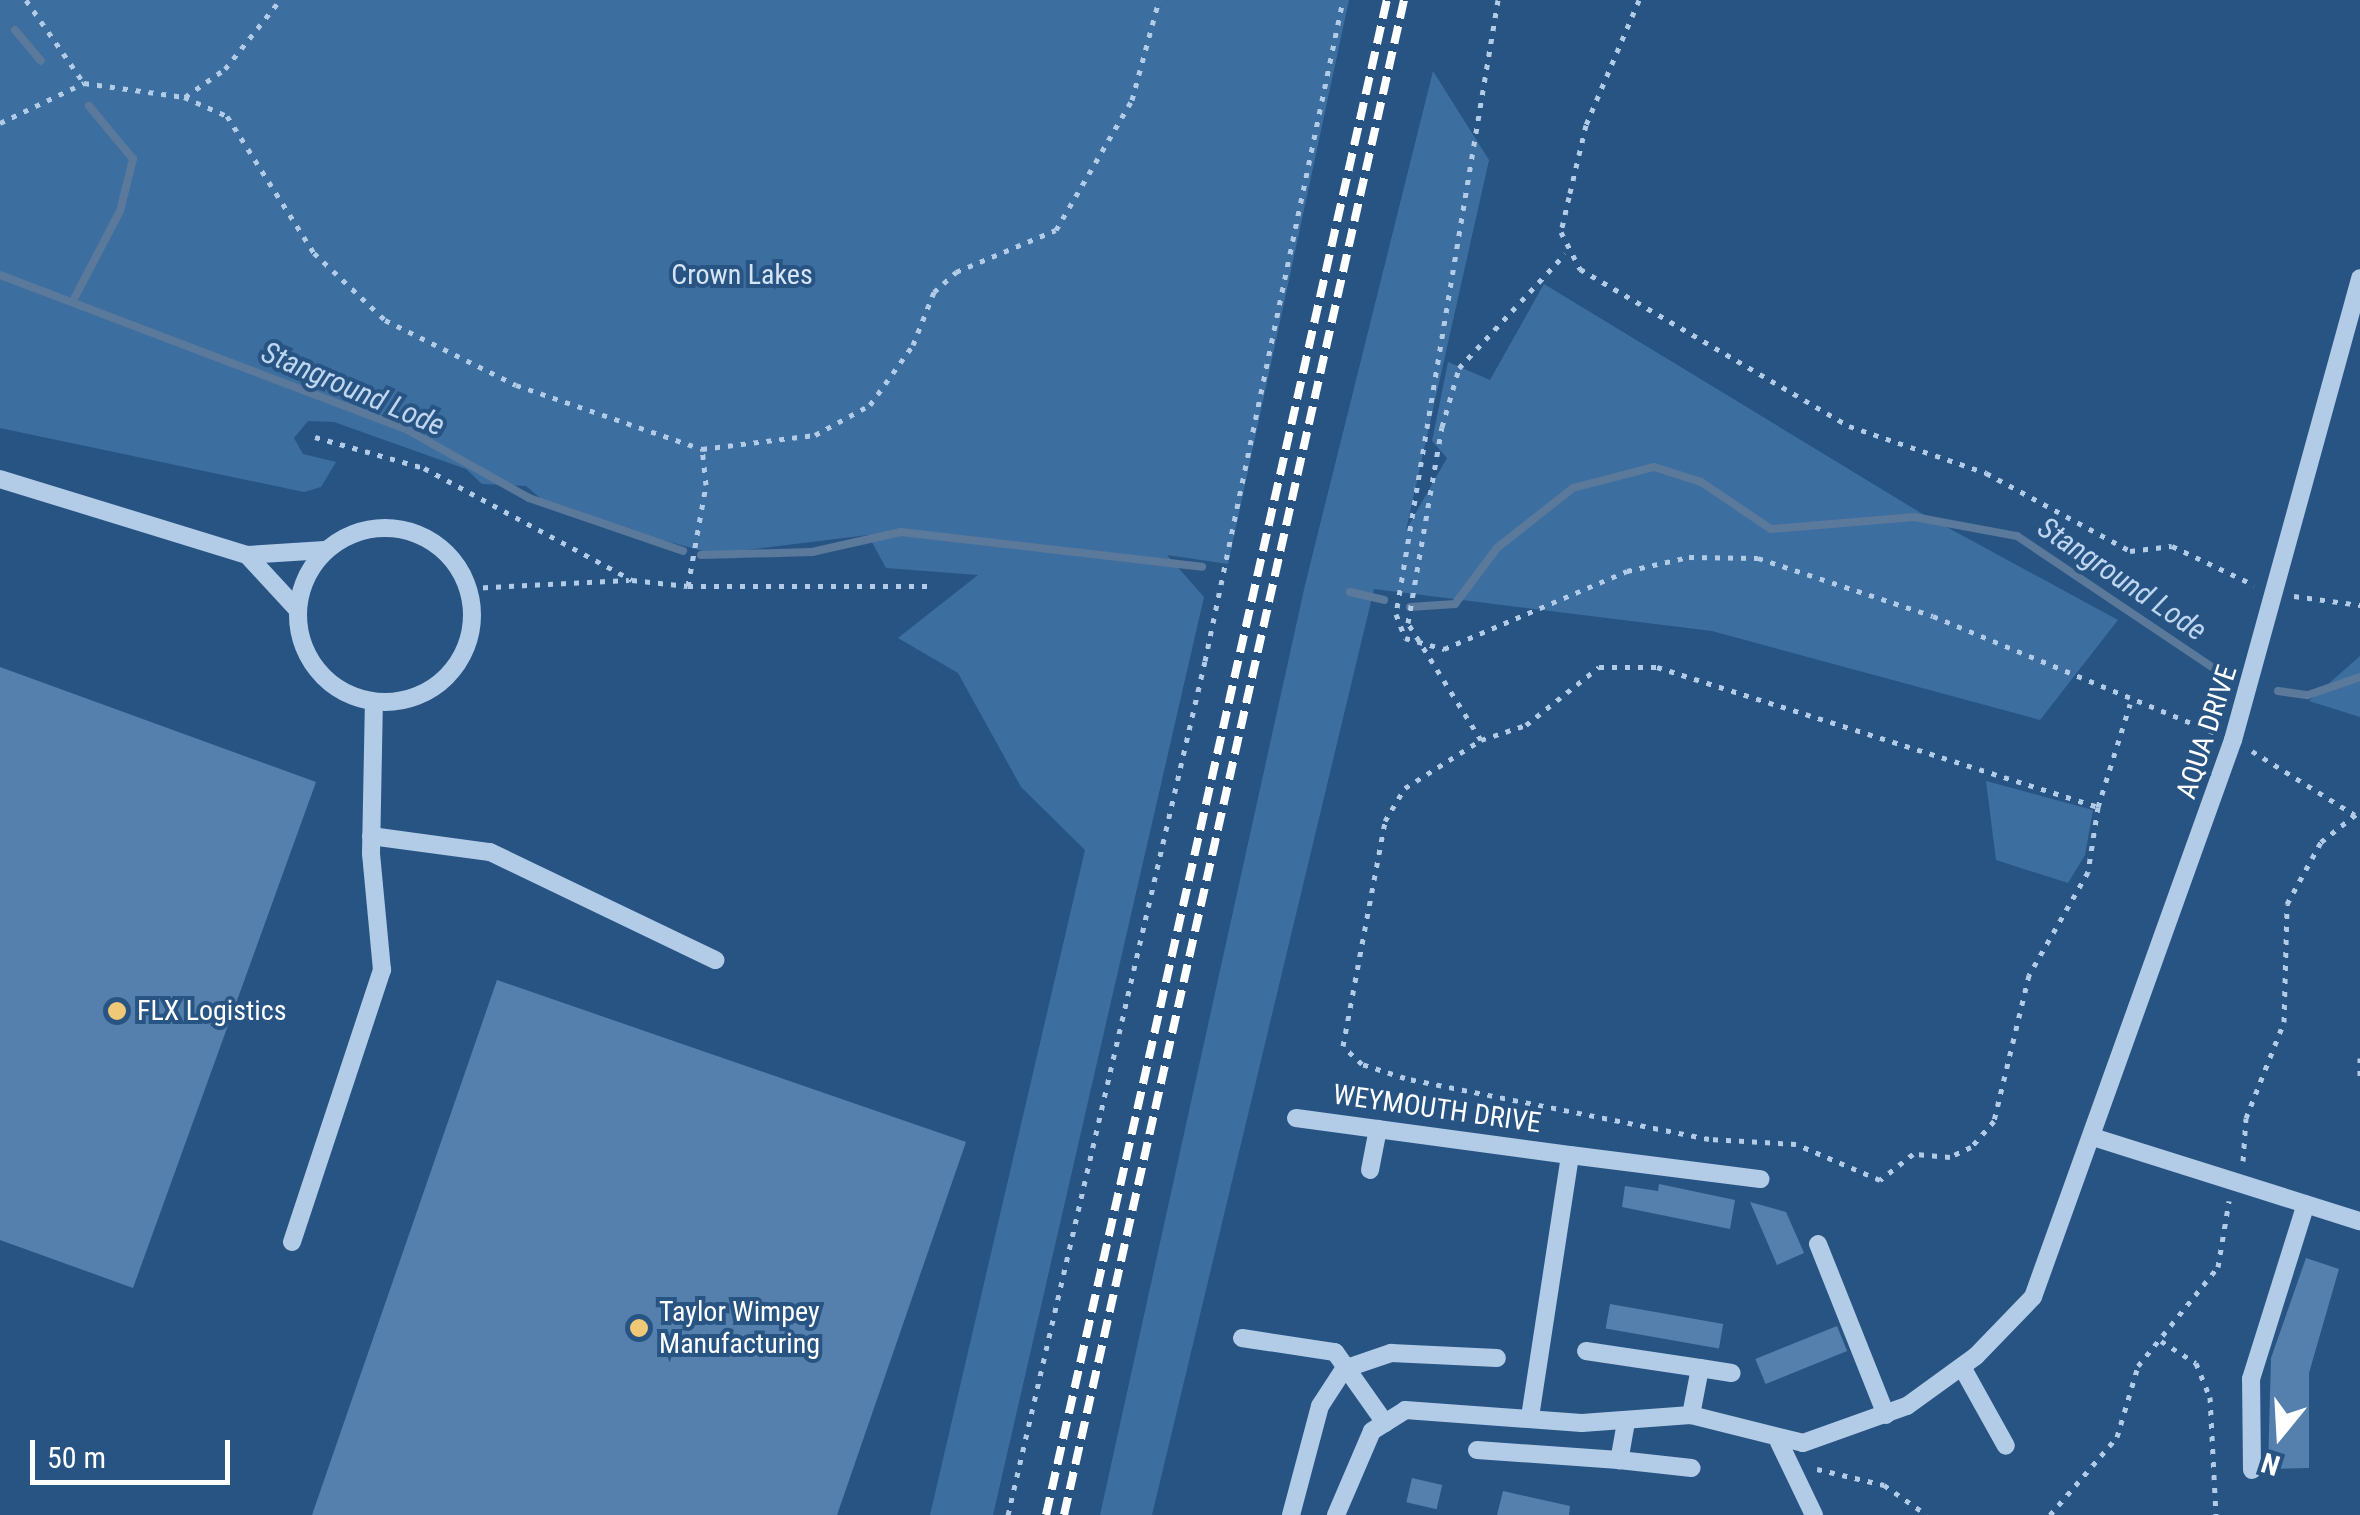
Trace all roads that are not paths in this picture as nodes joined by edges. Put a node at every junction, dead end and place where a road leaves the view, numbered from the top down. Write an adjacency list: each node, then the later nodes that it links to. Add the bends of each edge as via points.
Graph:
1 (2360, 278): 2 (street, AQUA DRIVE)
2 (2356, 310): 12 (street, AQUA DRIVE, via 2234,740)
3 (0, 479): 5 (street)
4 (325, 550): 5 (street); 6 (street); 7 (street, via 364,529 408,529 446,550 470,588 473,632 454,672 418,698)
5 (247, 555): 6 (street)
6 (297, 609): 7 (street, via 305,653 333,687)
7 (374, 703): 8 (street)
8 (371, 836): 9 (street, via 490,852); 18 (street, via 382,970)
9 (715, 960)
10 (1296, 1118): 11 (street, WEYMOUTH DRIVE)
11 (1378, 1129): 13 (street, WEYMOUTH DRIVE); 14 (street)
12 (2096, 1138): 16 (street); 23 (street, AQUA DRIVE, via 2033,1297)
13 (1570, 1154): 15 (street, WEYMOUTH DRIVE); 29 (street, WEYMOUTH DRIVE)
14 (1370, 1170)
15 (1760, 1179)
16 (2306, 1204): 17 (street); 37 (street, via 2251,1380)
17 (2360, 1221)
18 (292, 1242)
19 (1818, 1244): 28 (street)
20 (1242, 1338): 24 (street, via 1335,1352)
21 (1586, 1351): 25 (street)
22 (1497, 1358): 24 (street, via 1391,1353)
23 (1962, 1367): 28 (street, AQUA DRIVE); 33 (street)
24 (1344, 1368): 31 (street); 38 (street, via 1320,1406)
25 (1700, 1368): 26 (street); 27 (street)
26 (1732, 1372)
27 (1691, 1415): 30 (street); 32 (street)
28 (1886, 1415): 32 (street, AQUA DRIVE, via 1803,1443)
29 (1530, 1418): 30 (street); 31 (street, via 1406,1410)
30 (1626, 1422): 35 (street)
31 (1385, 1423): 39 (street, via 1372,1431)
32 (1779, 1442): 40 (street)
33 (2006, 1446)
34 (1477, 1450): 35 (street)
35 (1620, 1460): 36 (street)
36 (1692, 1468)
37 (2252, 1470)
38 (1291, 1515)
39 (1336, 1515)
40 (1814, 1515)

